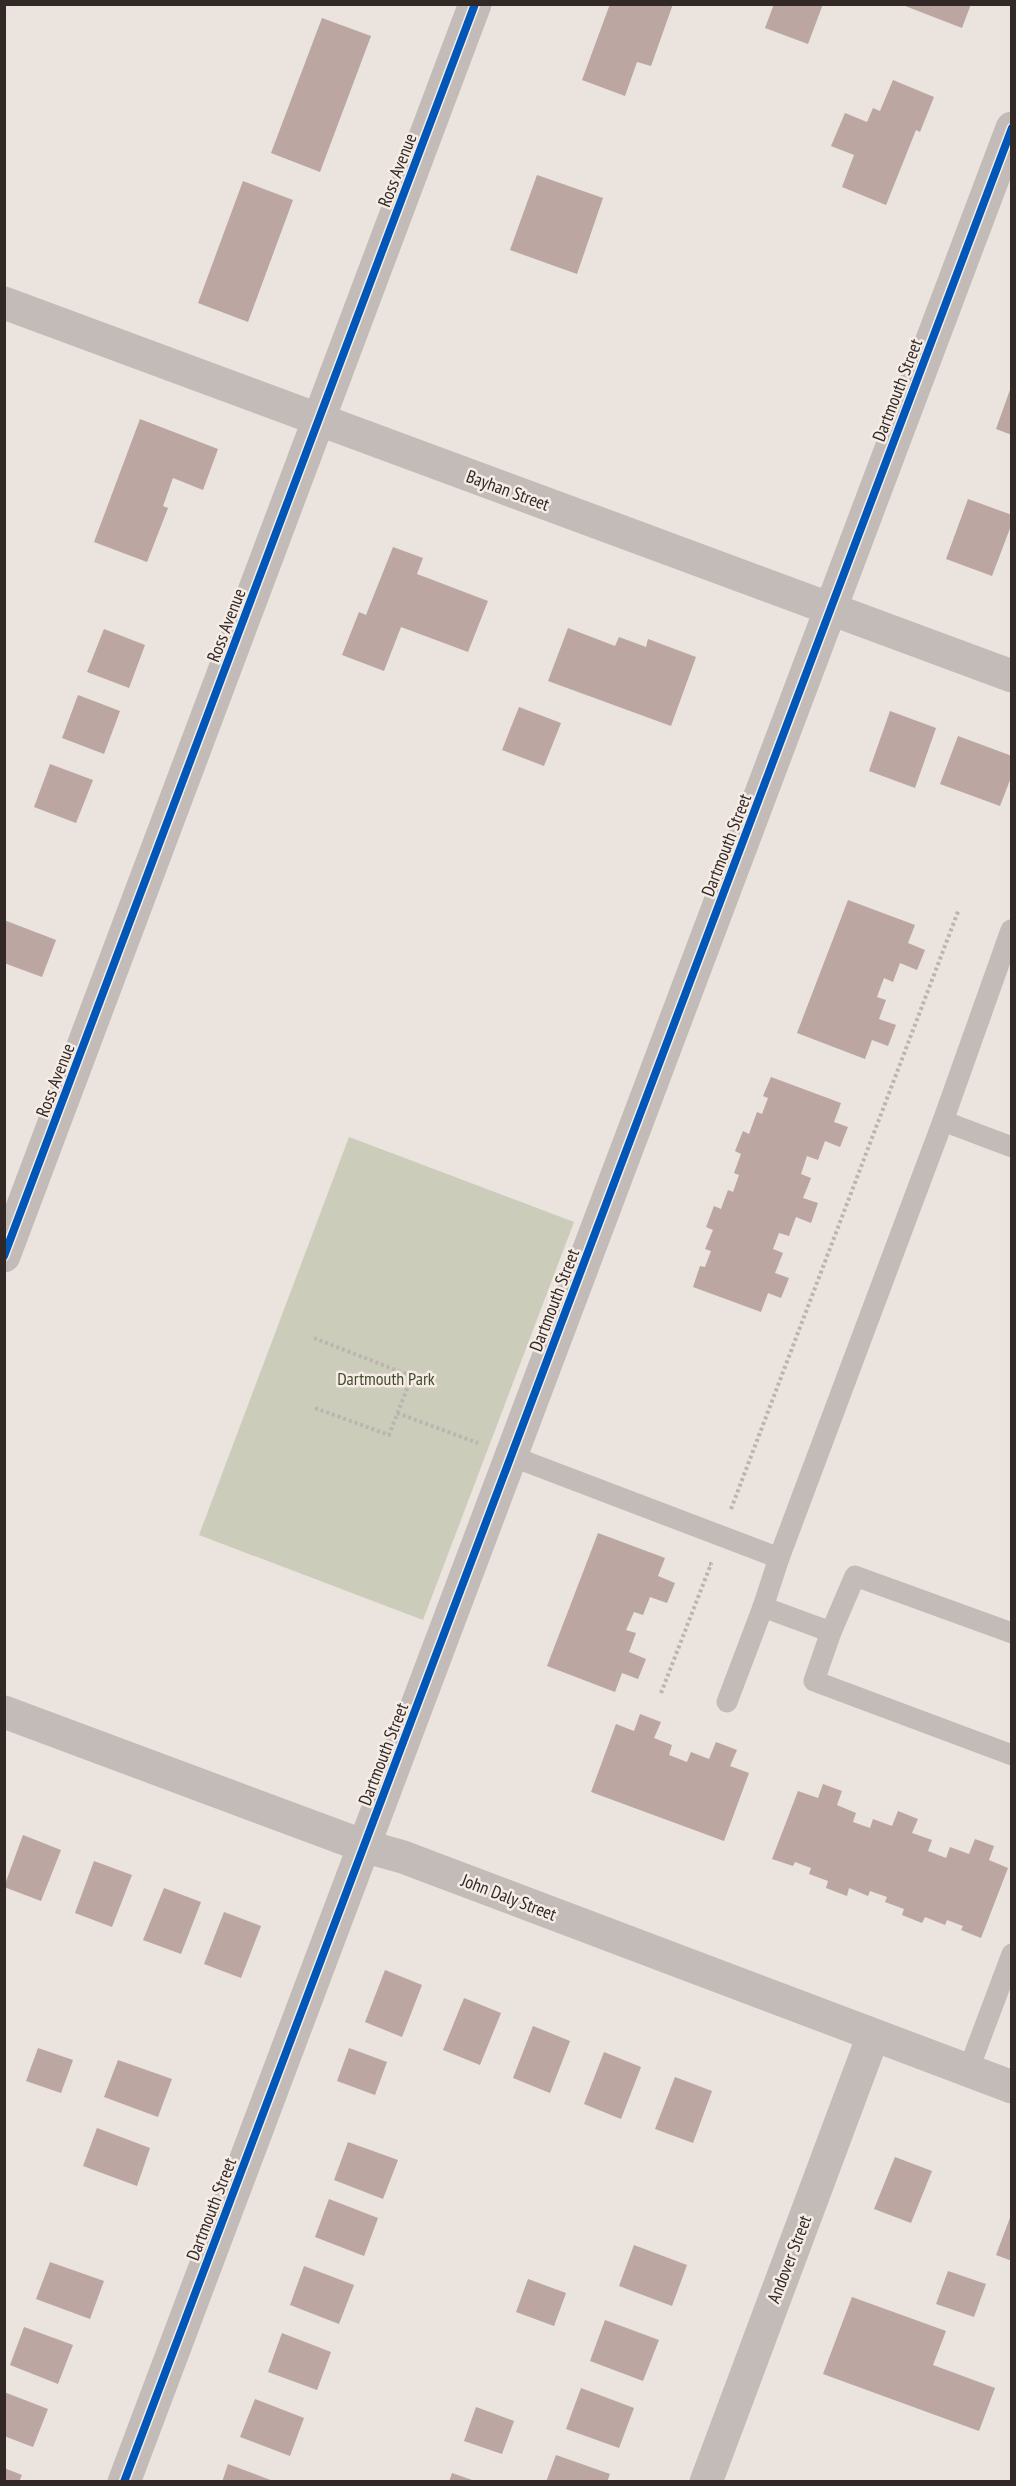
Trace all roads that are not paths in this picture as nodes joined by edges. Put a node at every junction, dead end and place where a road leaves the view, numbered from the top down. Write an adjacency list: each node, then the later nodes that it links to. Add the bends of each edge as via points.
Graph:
1 (475, 4): 4 (street, Ross Avenue)
2 (1011, 128): 5 (street, Dartmouth Street)
3 (4, 303): 4 (street, Bayhan Street)
4 (320, 420): 5 (street, Bayhan Street); 10 (street, Ross Avenue)
5 (831, 609): 6 (street, Bayhan Street); 11 (street, Dartmouth Street)
6 (1011, 676)
7 (1011, 930): 8 (lane)
8 (943, 1121): 9 (lane); 12 (lane)
9 (1011, 1147)
10 (4, 1256)
11 (512, 1456): 12 (lane); 19 (street, Dartmouth Street)
12 (779, 1558): 13 (lane)
13 (763, 1607): 14 (lane); 16 (lane)
14 (831, 1632): 15 (lane, via 855,1576); 18 (lane, via 814,1681)
15 (1011, 1633)
16 (727, 1702)
17 (4, 1712): 19 (street, John Daly Street)
18 (1011, 1755)
19 (364, 1846): 21 (street, John Daly Street, via 403,1857); 24 (street, Dartmouth Street)
20 (1011, 1954): 22 (lane)
21 (873, 2036): 22 (street, John Daly Street); 25 (street, Andover Street)
22 (968, 2071): 23 (street, John Daly Street)
23 (1011, 2087)
24 (124, 2481)
25 (706, 2481)

